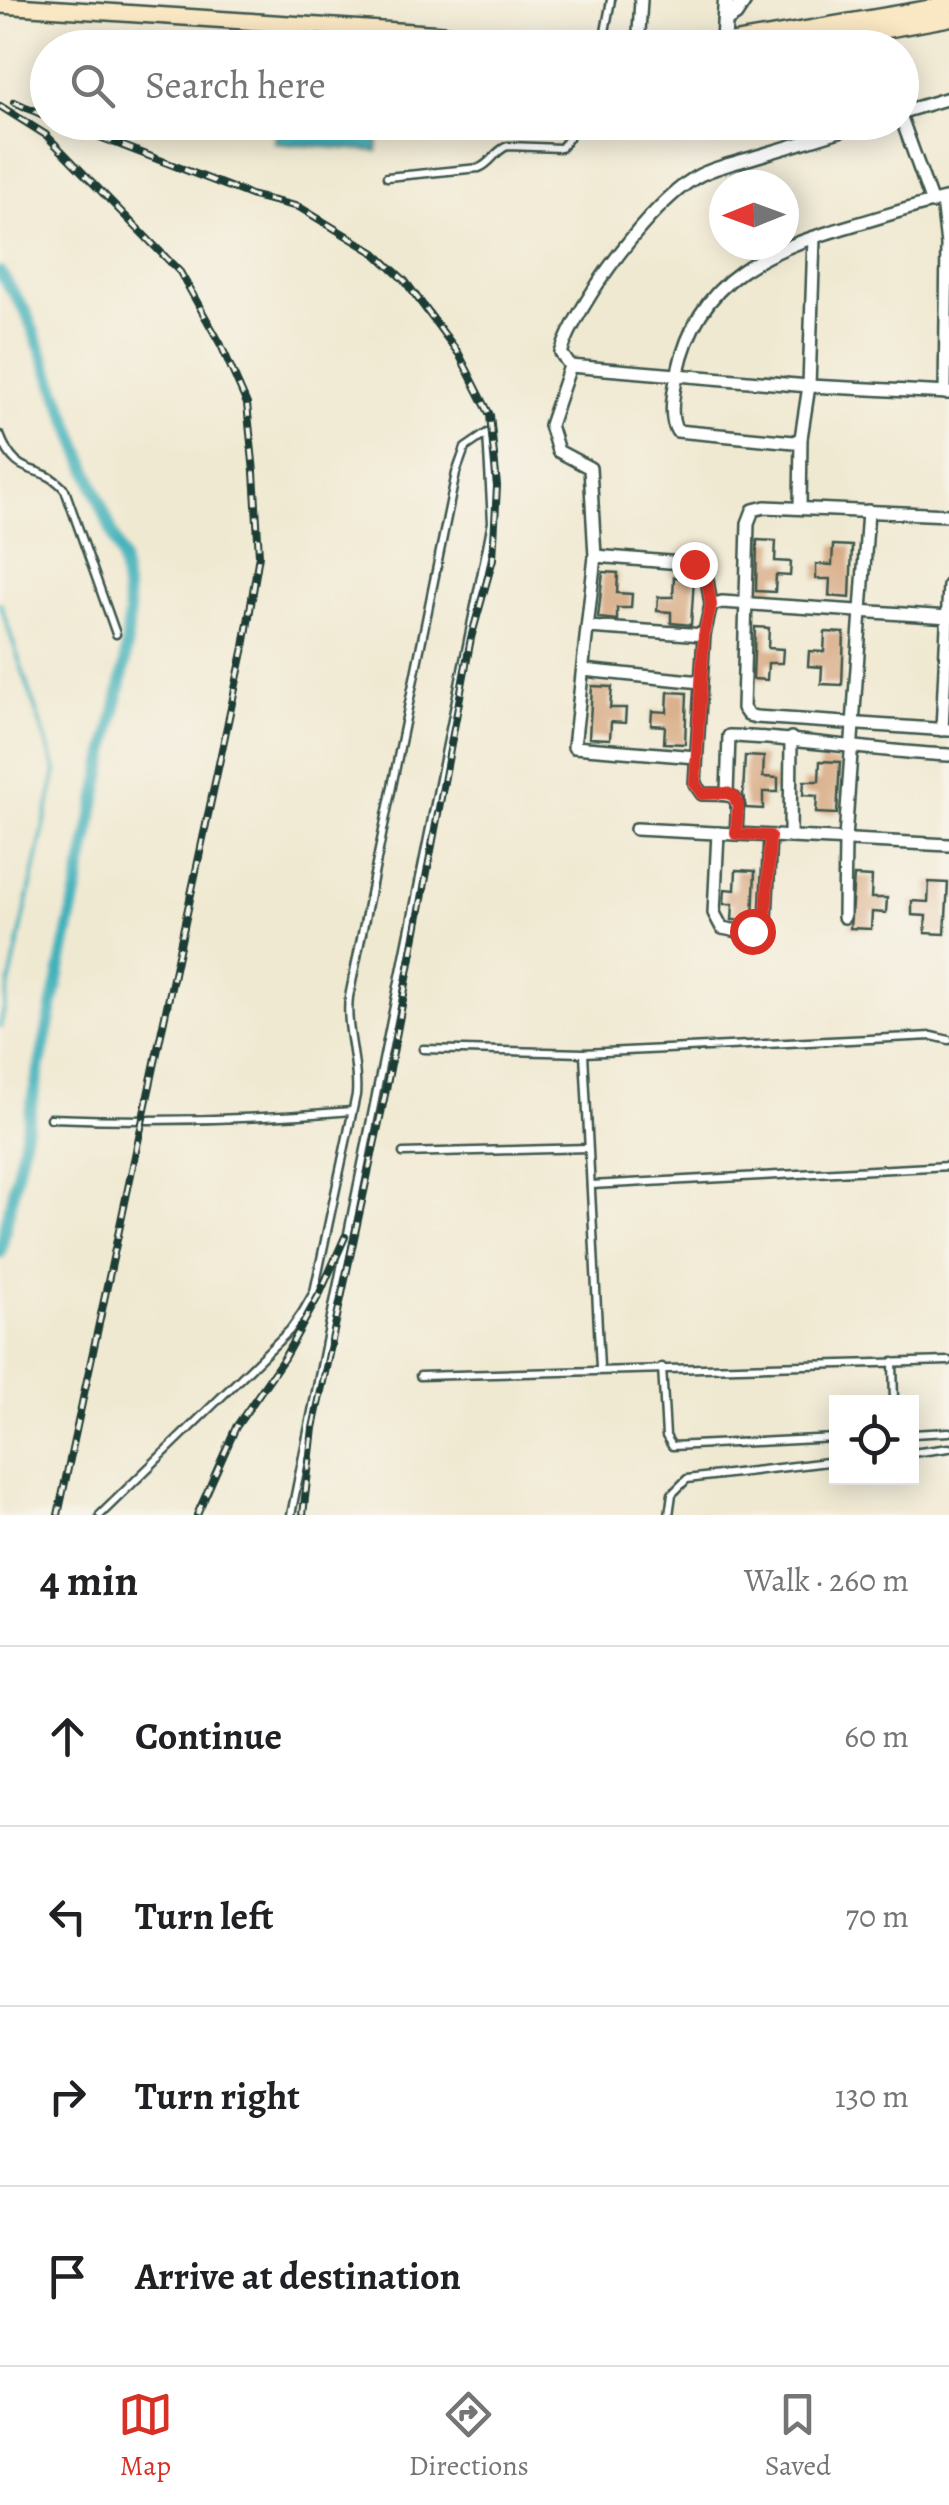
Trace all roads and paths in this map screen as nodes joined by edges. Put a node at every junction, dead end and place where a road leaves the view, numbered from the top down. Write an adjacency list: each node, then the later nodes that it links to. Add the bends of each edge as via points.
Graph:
1 (611, 0): 12 (lane)
2 (641, 0): 13 (street)
3 (726, 0): 9 (street)
4 (744, 0): 9 (street)
5 (0, 4): 11 (main road)
6 (949, 5): 15 (main road)
7 (0, 15): 10 (main road)
8 (949, 18): 16 (main road)
9 (725, 20): 14 (street)
10 (292, 30)
11 (328, 30)
12 (605, 30)
13 (639, 30)
14 (724, 30)
15 (840, 30)
16 (871, 30)
17 (949, 98): 18 (street)
18 (919, 109)
19 (568, 140): 22 (lane, via 561,148 501,148 479,168)
20 (810, 140): 25 (street, via 703,173 676,190 594,292 566,339 562,353)
21 (913, 140): 23 (street)
22 (387, 177)
23 (941, 200): 24 (street); 28 (street)
24 (814, 238): 26 (street, via 764,257 712,296 689,330); 27 (street)
25 (570, 366): 26 (street); 34 (street, via 550,425 558,451 590,468)
26 (677, 376): 27 (street); 30 (street, via 677,431)
27 (809, 386): 28 (street); 30 (street)
28 (947, 393)
29 (0, 435): 41 (lane, via 14,463 65,490)
30 (802, 438): 31 (street)
31 (800, 508): 32 (street); 36 (street, via 758,507 749,516)
32 (868, 511): 33 (street); 38 (street)
33 (949, 515)
34 (595, 556): 37 (street, via 694,564 706,574); 40 (street)
35 (949, 585): 39 (street)
36 (746, 604): 37 (street); 38 (street); 45 (street, via 748,715)
37 (711, 605): 42 (street)
38 (860, 611): 39 (street); 45 (street)
39 (948, 617): 46 (street)
40 (588, 628): 42 (street); 43 (street)
41 (116, 634)
42 (704, 635): 44 (street)
43 (582, 670): 44 (street); 50 (street, via 574,748)
44 (702, 682): 50 (street)
45 (853, 724): 46 (street); 48 (street)
46 (946, 730)
47 (791, 738): 48 (street); 51 (street, via 730,736); 56 (street)
48 (850, 746): 49 (street); 57 (street)
49 (949, 756)
50 (696, 757): 51 (street, via 696,790)
51 (727, 793): 54 (street, via 738,805)
52 (636, 829): 53 (street)
53 (718, 833): 54 (street); 55 (street, via 714,914 722,928 738,931 759,929 766,920)
54 (736, 834): 55 (street)
55 (770, 836): 56 (street)
56 (790, 837): 57 (street)
57 (845, 839): 58 (street); 59 (street)
58 (949, 845)
59 (844, 917)
60 (949, 1040): 62 (lane)
61 (423, 1049): 62 (lane)
62 (584, 1053): 65 (lane)
63 (352, 1111): 64 (lane, via 246,1120); 81 (lane, via 314,1292 302,1313); 82 (lane, via 358,1078 349,997 456,472 464,448 487,433 492,522)
64 (50, 1118)
65 (588, 1148): 66 (lane); 68 (lane)
66 (402, 1153)
67 (949, 1166): 68 (lane)
68 (591, 1185): 72 (lane)
69 (949, 1361): 70 (lane)
70 (894, 1362): 71 (lane); 74 (lane)
71 (662, 1367): 72 (lane); 77 (lane, via 672,1446)
72 (600, 1368): 73 (lane)
73 (420, 1376)
74 (894, 1395)
75 (949, 1432): 76 (lane)
76 (919, 1434)
77 (829, 1438)
78 (949, 1448): 79 (lane)
79 (919, 1451)
80 (829, 1462): 83 (lane, via 687,1480 672,1494)
81 (100, 1515)
82 (291, 1515)
83 (668, 1515)

